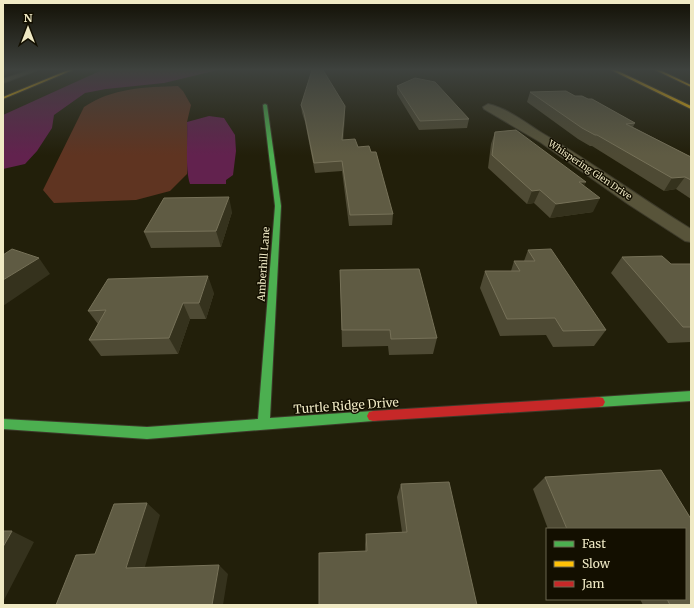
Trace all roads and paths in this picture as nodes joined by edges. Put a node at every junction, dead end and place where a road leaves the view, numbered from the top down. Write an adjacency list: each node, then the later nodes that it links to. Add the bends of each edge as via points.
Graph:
1 (671, 98): 4 (main road)
2 (265, 105): 8 (main road, Amberhill Lane, via 278,206)
3 (488, 107): 5 (street, Whispering Glen Drive, via 561,150)
4 (691, 108)
5 (691, 236)
6 (691, 396): 8 (main road, Turtle Ridge Drive)
7 (3, 424): 8 (main road, Turtle Ridge Drive, via 147,433)
8 (264, 424)

